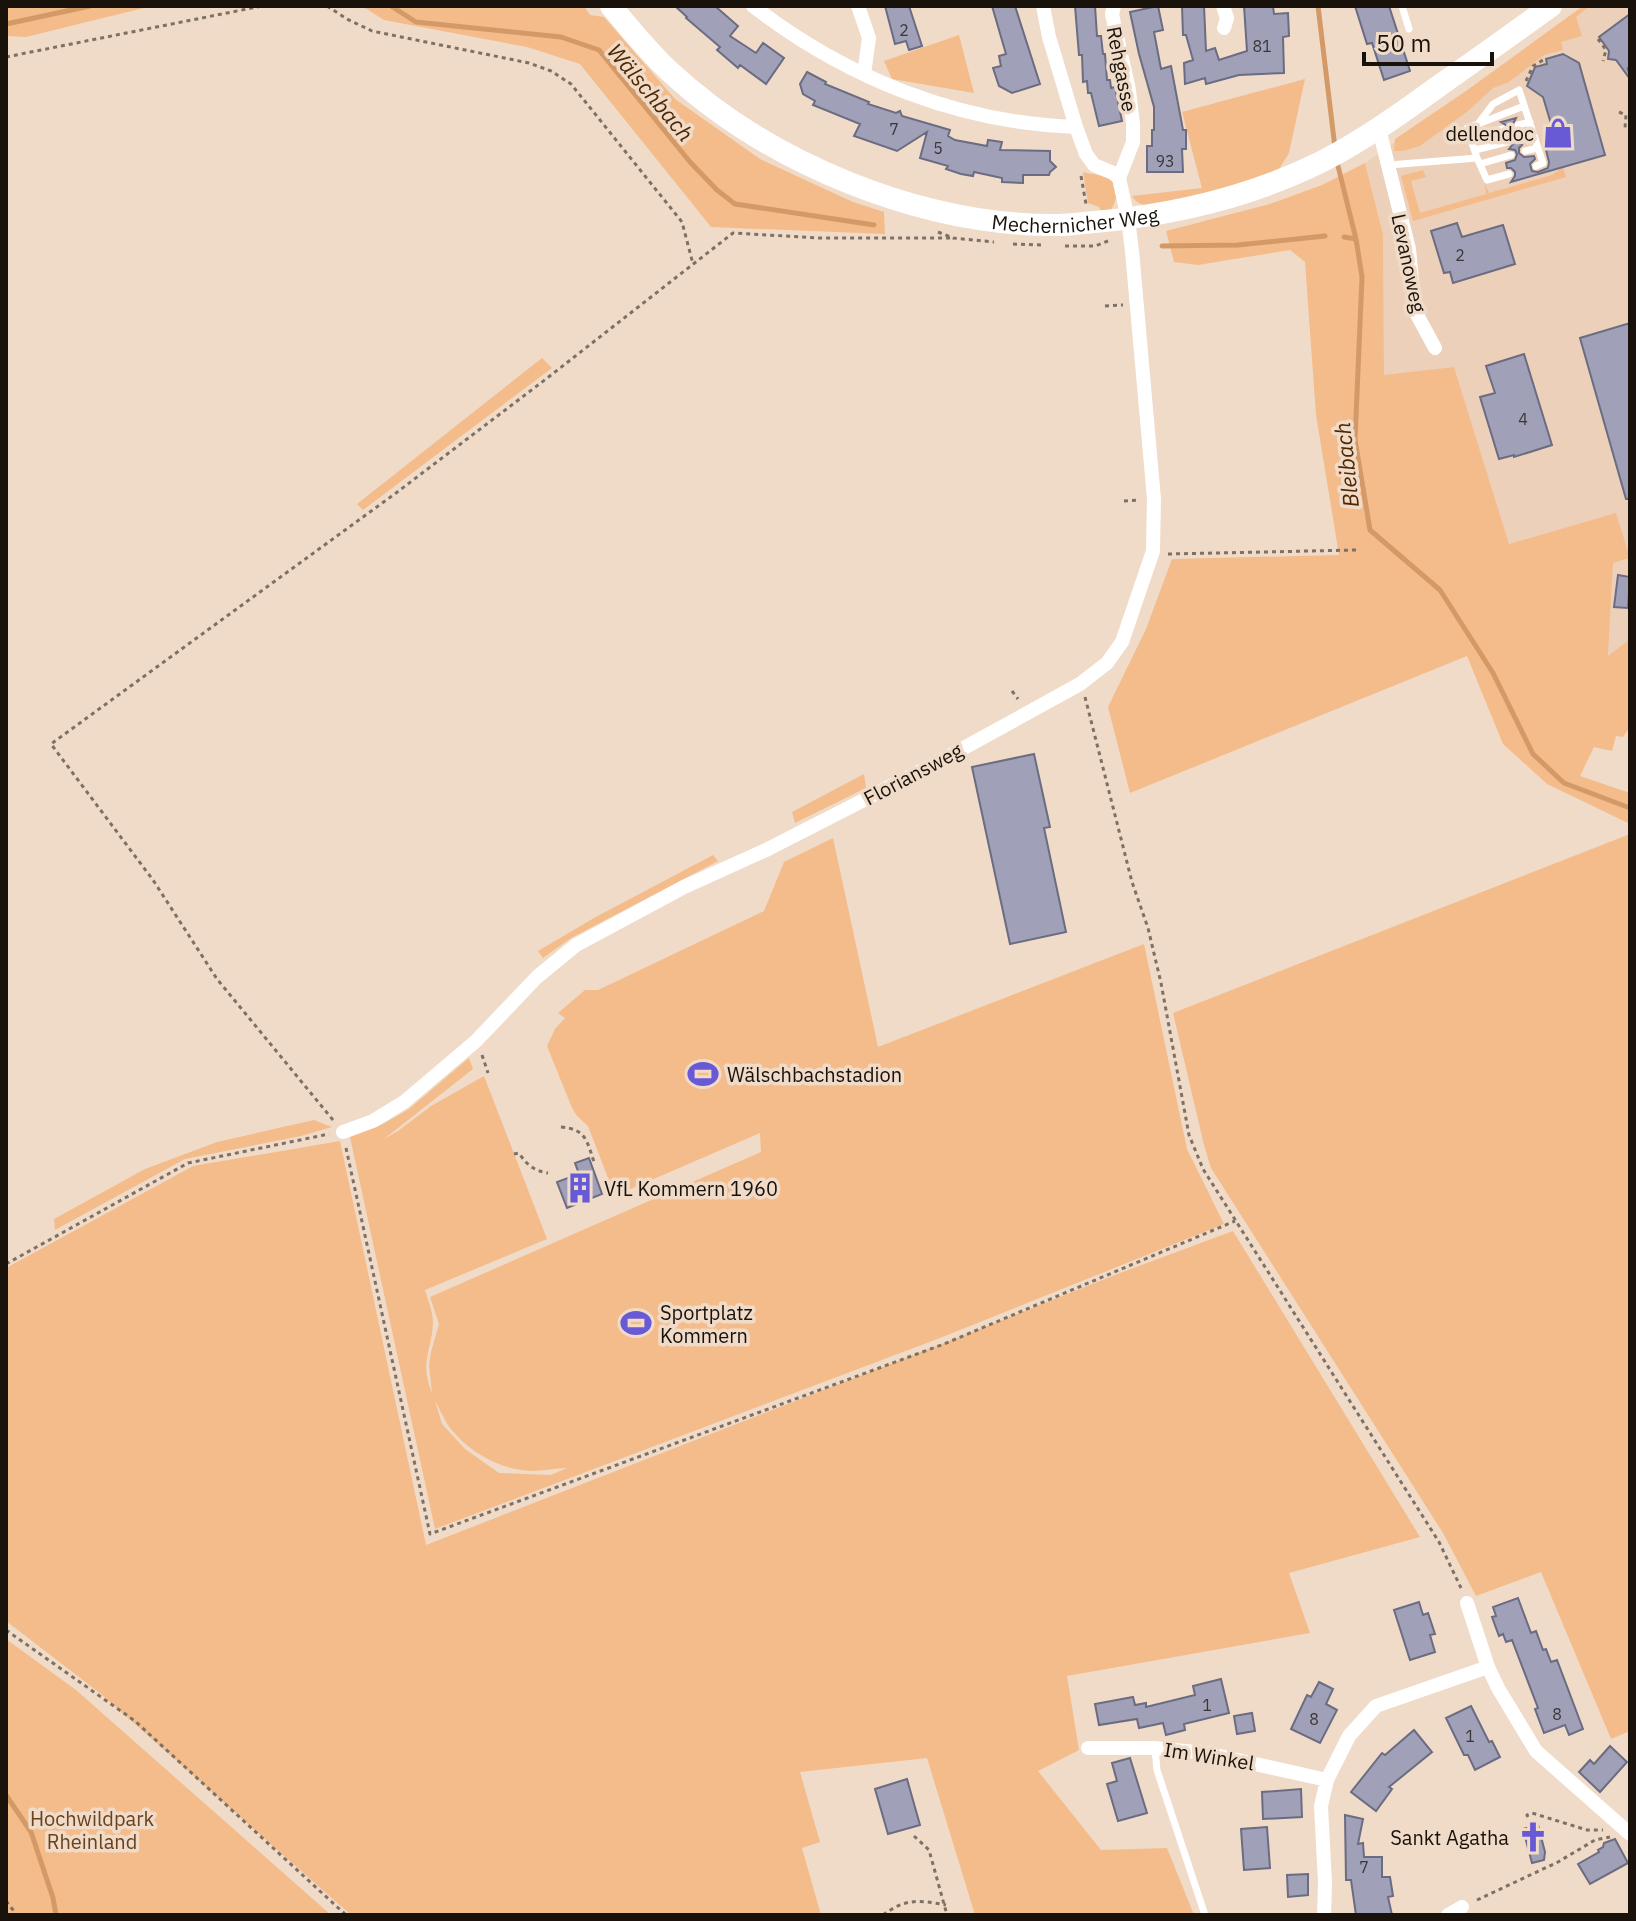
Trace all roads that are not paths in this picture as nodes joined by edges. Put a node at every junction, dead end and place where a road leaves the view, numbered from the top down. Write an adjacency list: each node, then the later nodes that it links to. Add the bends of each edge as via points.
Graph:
1 (611, 6): 31 (street, Mechernicher Weg, via 668,70 709,104 751,134 831,176 890,198 998,221 1100,233)
2 (753, 6): 11 (street)
3 (858, 6): 11 (street, via 869,38)
4 (1043, 6): 16 (street)
5 (1114, 6): 30 (street, Rehgasse, via 1133,124 1133,142)
6 (1223, 6): 9 (street)
7 (1402, 6): 10 (lane)
8 (1551, 6): 17 (street, Mechernicher Weg)
9 (1224, 28)
10 (1409, 29)
11 (864, 74): 16 (street, via 943,106 996,119)
12 (1524, 106): 13 (lane); 14 (lane); 14 (lane, via 1519,90 1493,104)
13 (1530, 122): 15 (lane); 19 (lane)
14 (1478, 124): 20 (lane, via 1467,128)
15 (1518, 125)
16 (1076, 127): 30 (street, via 1094,165)
17 (1379, 129): 27 (street, Levanoweg); 31 (street, Mechernicher Weg, via 1282,179 1215,201)
18 (1503, 129): 20 (lane)
19 (1534, 136): 21 (lane); 23 (lane)
20 (1471, 137): 26 (lane)
21 (1522, 139)
22 (1507, 142): 26 (lane)
23 (1538, 148): 24 (lane); 28 (lane, via 1543,163)
24 (1525, 151)
25 (1511, 155): 26 (lane)
26 (1477, 157): 27 (lane); 29 (lane, via 1487,180)
27 (1386, 165): 32 (street, Levanoweg, via 1409,249 1415,311)
28 (1536, 166)
29 (1509, 174)
30 (1119, 178): 31 (street, Floriansweg)
31 (1128, 219): 33 (street, Floriansweg, via 1154,499 1153,551 1122,642 1107,663 1080,684 928,767 576,945 404,1102)
32 (1435, 348)
33 (343, 1132)
34 (1467, 1603): 35 (street)
35 (1488, 1667): 38 (street, via 1376,1706 1349,1736); 39 (street, via 1536,1751)
36 (1088, 1748): 37 (street, Im Winkel)
37 (1154, 1748): 38 (street, Im Winkel, via 1206,1753); 41 (lane)
38 (1327, 1780): 42 (street, via 1321,1806)
39 (1624, 1835)
40 (1462, 1907): 43 (street)
41 (1205, 1915)
42 (1324, 1915)
43 (1448, 1915)

